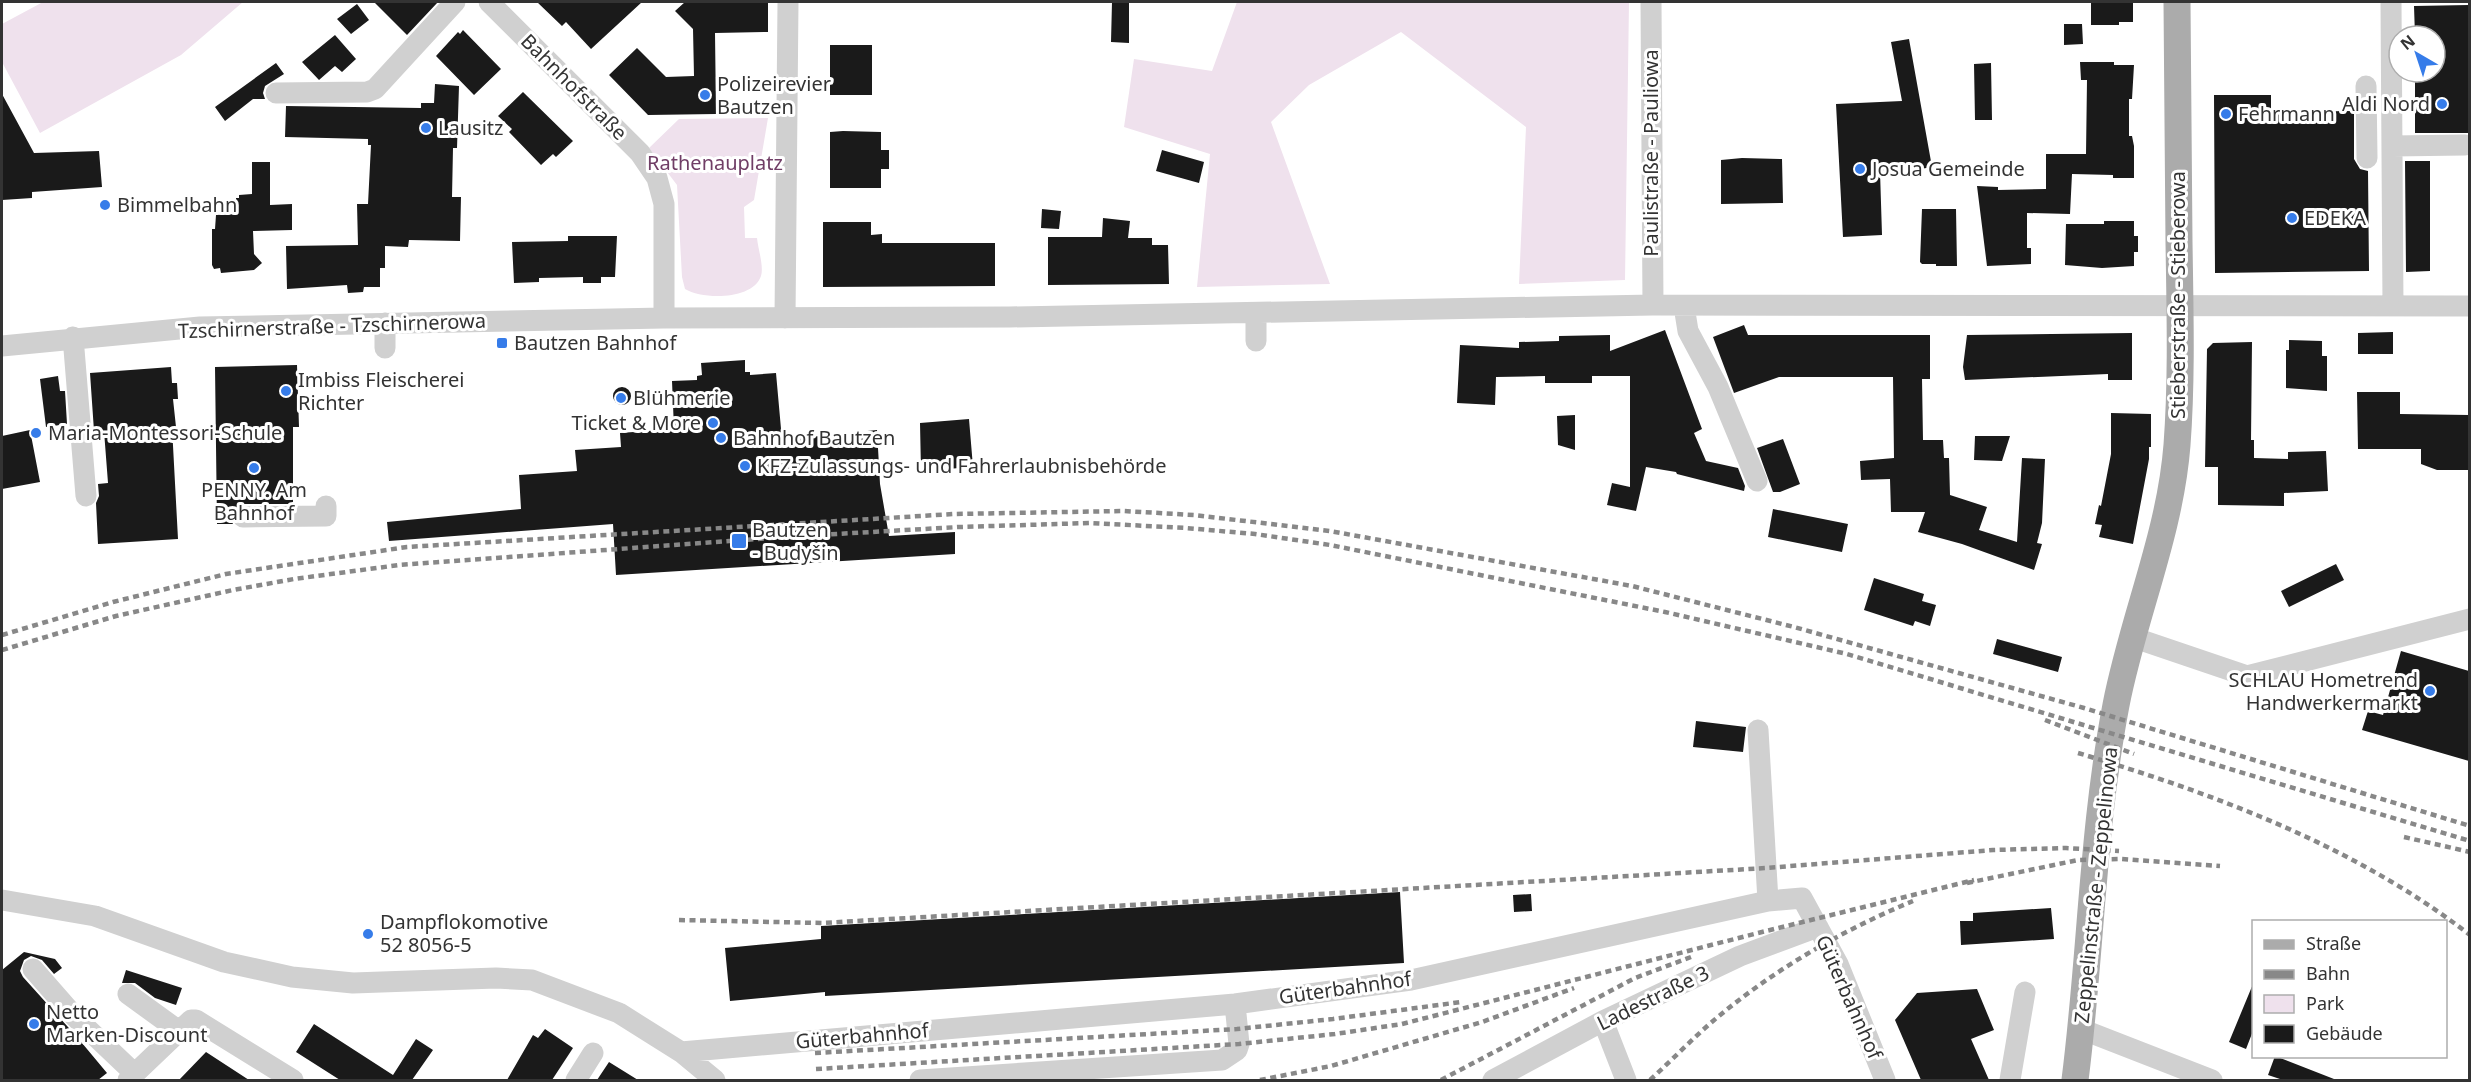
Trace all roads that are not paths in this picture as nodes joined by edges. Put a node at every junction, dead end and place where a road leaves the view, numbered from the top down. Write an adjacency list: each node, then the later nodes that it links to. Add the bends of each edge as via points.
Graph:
1 (455, 2): 8 (street, via 375,89)
2 (489, 2): 18 (street, Bahnhofstraße, via 640,153 653,171 664,204)
3 (788, 2): 19 (street)
4 (1651, 2): 12 (street, Paulistraße - Pauliowa)
5 (2176, 2): 14 (main road, Stieberstraße - Stieberowa)
6 (2391, 2): 10 (street)
7 (2366, 86): 11 (street)
8 (276, 93)
9 (2465, 145): 10 (street)
10 (2392, 146): 15 (street)
11 (2367, 158)
12 (1653, 305): 13 (street, Tzschirnerstraße - Tzschirnerowa); 17 (street, Tzschirnerstraße - Tzschirnerowa)
13 (1684, 306): 14 (street, Tzschirnerstraße - Tzschirnerowa); 25 (street, via 1688,331 1718,387)
14 (2180, 306): 15 (street, Tzschirnerstraße - Tzschirnerowa); 29 (main road, Stieberstraße - Stieberowa, via 2172,491)
15 (2393, 306): 16 (street, Tzschirnerstraße - Tzschirnerowa)
16 (2469, 306)
17 (1256, 313): 19 (street, Tzschirnerstraße - Tzschirnerowa); 22 (street)
18 (664, 318): 19 (street, Tzschirnerstraße - Tzschirnerowa); 20 (street, Tzschirnerstraße - Tzschirnerowa)
19 (785, 318)
20 (385, 323): 21 (street, Tzschirnerstraße - Tzschirnerowa, via 200,327); 24 (street)
21 (73, 337): 23 (street, Tzschirnerstraße - Tzschirnerowa); 26 (street)
22 (1256, 341)
23 (2, 346)
24 (385, 348)
25 (1757, 482)
26 (86, 496)
27 (326, 506): 28 (street, via 326,516)
28 (243, 517)
29 (2148, 586): 31 (main road, Zeppelinstraße - Zeppelinowa)
30 (2469, 619): 31 (street, via 2247,676)
31 (2132, 637): 42 (main road, Zeppelinstraße - Zeppelinowa, via 2100,802)
32 (1758, 730): 34 (street)
33 (2, 900): 43 (street, via 95,916 224,962 292,977 353,983 532,980 619,1013)
34 (1768, 901): 35 (street, Güterbahnhof, via 1802,898); 39 (street, Güterbahnhof, via 1411,980)
35 (1818, 927): 40 (street, Ladestraße 3, via 1740,956); 52 (street, Güterbahnhof, via 1838,964)
36 (33, 969): 45 (street)
37 (2025, 992): 53 (street)
38 (128, 994): 41 (street)
39 (1235, 1004): 43 (street, Güterbahnhof); 49 (street, via 1239,1044 1222,1060)
40 (1603, 1021): 50 (street, Ladestraße 3); 51 (street)
41 (188, 1025): 45 (street); 46 (street)
42 (2081, 1029): 54 (main road, Zeppelinstraße - Zeppelinowa); 55 (street)
43 (681, 1052): 48 (street)
44 (593, 1053): 47 (street)
45 (132, 1077)
46 (293, 1080)
47 (576, 1080)
48 (715, 1080)
49 (920, 1080)
50 (1493, 1080)
51 (1626, 1080)
52 (1884, 1080)
53 (2010, 1080)
54 (2075, 1080)
55 (2212, 1080)

